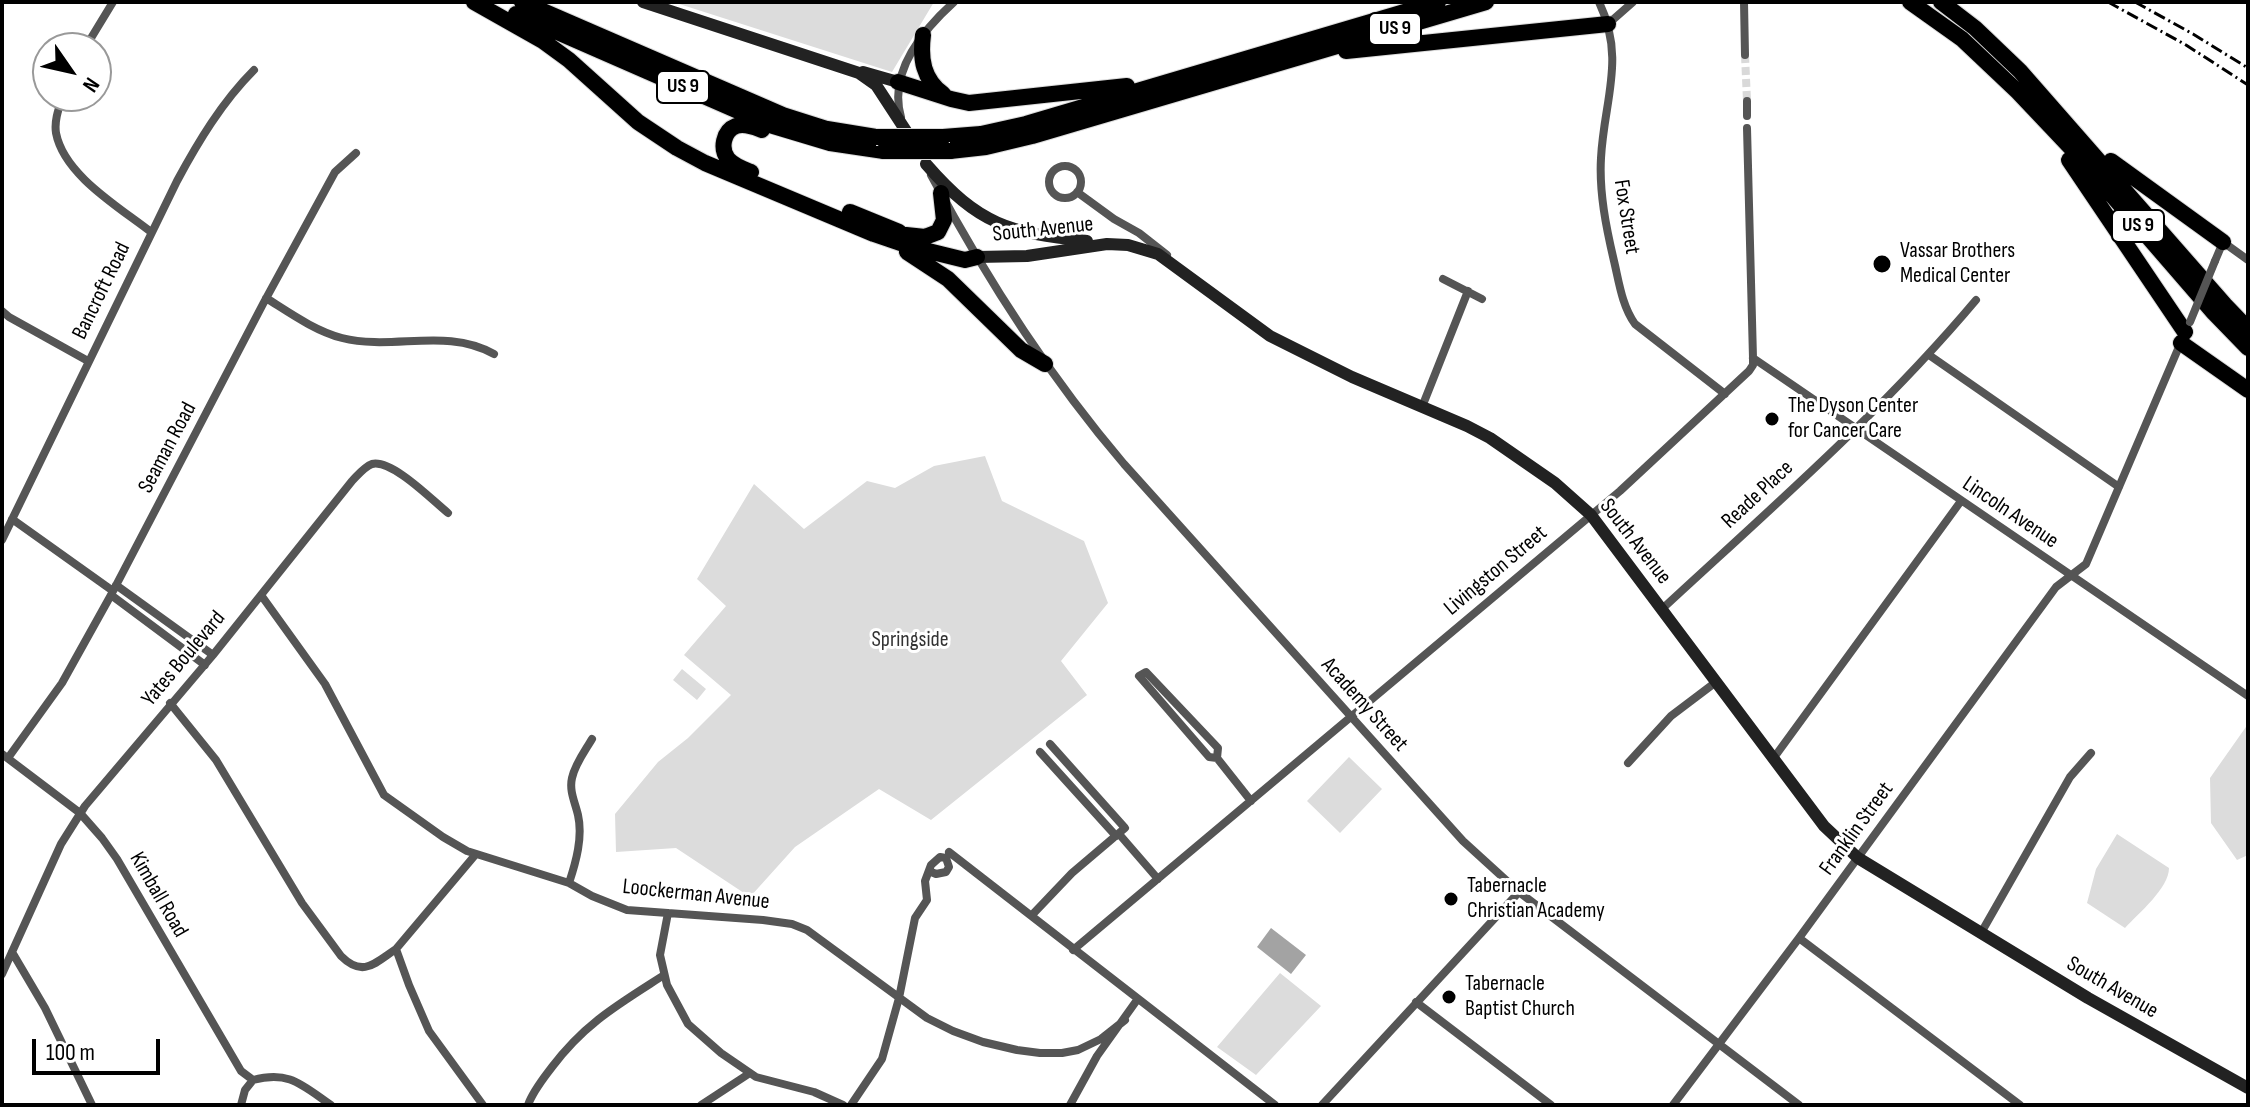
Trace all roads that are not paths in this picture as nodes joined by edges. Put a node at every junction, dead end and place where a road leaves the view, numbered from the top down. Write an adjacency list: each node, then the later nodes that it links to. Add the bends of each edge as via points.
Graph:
1 (113, 2): 15 (street)
2 (474, 2): 39 (highway, via 557,50 626,112 677,148)
3 (488, 2): 33 (highway, US 9, via 770,125)
4 (522, 2): 31 (highway, US 9, via 775,112)
5 (643, 2): 20 (street)
6 (954, 2): 16 (street)
7 (1438, 2): 21 (highway, US 9)
8 (1486, 2): 17 (highway, US 9)
9 (1599, 2): 14 (street, Fox Street)
10 (1633, 2): 14 (street)
11 (1744, 2): 18 (street)
12 (1910, 2): 25 (highway, US 9, via 1962,39)
13 (1941, 2): 28 (highway, US 9, via 1998,49)
14 (1608, 24): 17 (highway); 61 (street, Fox Street, via 1613,68 1601,189 1621,294 1635,324)
15 (95, 32)
16 (923, 35): 22 (street); 23 (highway, via 925,72)
17 (1304, 55): 32 (highway, US 9, via 1032,136 986,147)
18 (1745, 55)
19 (254, 70): 38 (street, Bancroft Road, via 194,148)
20 (850, 70): 22 (street); 30 (street, via 876,85)
21 (1172, 81): 23 (highway, via 976,103); 32 (highway, US 9)
22 (898, 82): 23 (highway); 30 (street, South Avenue, via 897,105)
23 (951, 99)
24 (1747, 101): 27 (street)
25 (2028, 103): 53 (highway); 54 (highway, US 9)
26 (58, 112): 38 (street, via 56,134 78,174)
27 (1747, 116)
28 (2062, 117): 41 (highway, via 2131,178); 52 (highway, US 9)
29 (1747, 128): 57 (street)
30 (908, 134): 35 (street, South Avenue)
31 (880, 144): 32 (highway, US 9, bridge); 33 (highway, US 9)
32 (946, 144)
33 (845, 147): 40 (highway, via 797,141 742,125 730,130 723,146 738,167)
34 (356, 153): 48 (street, Seaman Road, via 335,172)
35 (926, 164): 37 (street, South Avenue); 42 (street, via 989,220 1034,235)
36 (1077, 192): 45 (street, via 1158,247)
37 (941, 193): 40 (highway, via 944,220 938,232); 43 (street, South Avenue)
38 (151, 232): 58 (street, Bancroft Road)
39 (874, 234): 43 (highway, via 943,256); 59 (highway, via 939,272 1021,350)
40 (906, 235): 43 (highway)
41 (2223, 242): 44 (street); 53 (street, Franklin Street, bridge)
42 (1118, 244): 43 (street, South Avenue); 45 (street, South Avenue, via 1148,250)
43 (977, 257): 59 (street, Academy Street)
44 (2248, 260)
45 (1177, 268): 62 (street, South Avenue, via 1270,336)
46 (1443, 279): 47 (street)
47 (1468, 291): 49 (street); 62 (street)
48 (266, 298): 55 (street, via 343,339 454,340); 71 (street, Seaman Road)
49 (1482, 299)
50 (1976, 300): 56 (street, Reade Place)
51 (2, 311): 58 (street)
52 (2248, 329)
53 (2185, 333): 60 (highway); 64 (street, Franklin Street)
54 (2248, 348)
55 (494, 354)
56 (1929, 355): 63 (street, Reade Place); 64 (street)
57 (1753, 358): 61 (street, Livingston Street, via 1749,371); 63 (street, Lincoln Avenue)
58 (88, 361): 68 (street, Bancroft Road)
59 (1045, 364): 79 (street, Academy Street, via 1124,464)
60 (2248, 390)
61 (1725, 394): 67 (street, Livingston Street)
62 (1422, 407): 67 (street, South Avenue, via 1490,438)
63 (1856, 429): 65 (street, Lincoln Avenue); 73 (street, Reade Place)
64 (2119, 487): 70 (street, Franklin Street, via 2086,564)
65 (1961, 501): 70 (street, Lincoln Avenue); 86 (street)
66 (448, 513): 72 (street, Yates Boulevard, via 393,469 373,464 352,481)
67 (1591, 515): 73 (street, South Avenue); 79 (street, Livingston Street)
68 (12, 519): 69 (street, Bancroft Road); 71 (street)
69 (2, 540)
70 (2071, 576): 77 (street, Lincoln Avenue); 93 (street, Franklin Street, via 2056,587)
71 (113, 590): 74 (street); 75 (street); 84 (street, Seaman Road, via 62,683)
72 (261, 595): 74 (street, Yates Boulevard); 92 (street, Loockerman Avenue, via 325,684 384,795)
73 (1661, 610): 76 (street, South Avenue)
74 (213, 655): 75 (street, Yates Boulevard)
75 (205, 665): 78 (street, Yates Boulevard)
76 (1716, 682): 86 (street, South Avenue); 87 (street, via 1671,716)
77 (2248, 696)
78 (170, 703): 89 (street, Yates Boulevard); 102 (street, via 216,760 302,903 341,956 369,967)
79 (1350, 717): 88 (street, Livingston Street); 97 (street, Academy Street, via 1466,844)
80 (592, 739): 96 (street, via 571,780 578,817 577,859)
81 (1050, 744): 90 (street)
82 (1040, 752): 90 (street)
83 (2091, 753): 100 (street, via 2070,777)
84 (5, 756): 89 (street, Kimball Road)
85 (1217, 758): 85 (street, via 1218,748 1146,672 1139,676 1209,757); 88 (street)
86 (1773, 759): 93 (street, South Avenue, via 1824,826)
87 (1628, 763)
88 (1251, 801): 95 (street, Livingston Street)
89 (80, 813): 104 (street, Yates Boulevard); 113 (street, Kimball Road, via 117,859 241,1071)
90 (1120, 833): 95 (street); 99 (street)
91 (949, 852): 99 (street)
92 (476, 854): 96 (street, Loockerman Avenue); 102 (street)
93 (1858, 858): 100 (street, South Avenue); 101 (street, Franklin Street)
94 (929, 871): 107 (street, via 927,900 915,918)
95 (1158, 879): 103 (street, Livingston Street)
96 (569, 883): 98 (street, Loockerman Avenue, via 620,908)
97 (1519, 892): 109 (street); 111 (street, Academy Street)
98 (668, 913): 106 (street, via 660,955); 107 (street, Loockerman Avenue, via 792,924)
99 (1032, 915): 103 (street)
100 (1981, 933): 114 (street, South Avenue)
101 (1799, 938): 111 (street, Franklin Street); 129 (street)
102 (396, 949): 118 (street, via 429,1031)
103 (1073, 950): 108 (street)
104 (12, 952): 105 (street, Yates Boulevard); 115 (street)
105 (2, 974)
106 (664, 975): 112 (street, via 688,1024); 119 (street, via 586,1028)
107 (899, 998): 110 (street, Loockerman Avenue, via 953,1031 1040,1053 1078,1050); 122 (street, via 882,1059)
108 (1137, 1000): 110 (street); 124 (street)
109 (1416, 1002): 125 (street); 126 (street)
110 (1125, 1020): 123 (street)
111 (1719, 1044): 127 (street, Franklin Street); 128 (street, Academy Street)
112 (750, 1073): 120 (street); 121 (street)
113 (253, 1080): 116 (street); 117 (street, via 288,1077)
114 (2248, 1088)
115 (92, 1105)
116 (241, 1105)
117 (331, 1105)
118 (483, 1105)
119 (528, 1105)
120 (701, 1105)
121 (843, 1105)
122 (851, 1105)
123 (1070, 1105)
124 (1275, 1105)
125 (1322, 1105)
126 (1551, 1105)
127 (1673, 1105)
128 (1799, 1105)
129 (2020, 1105)

